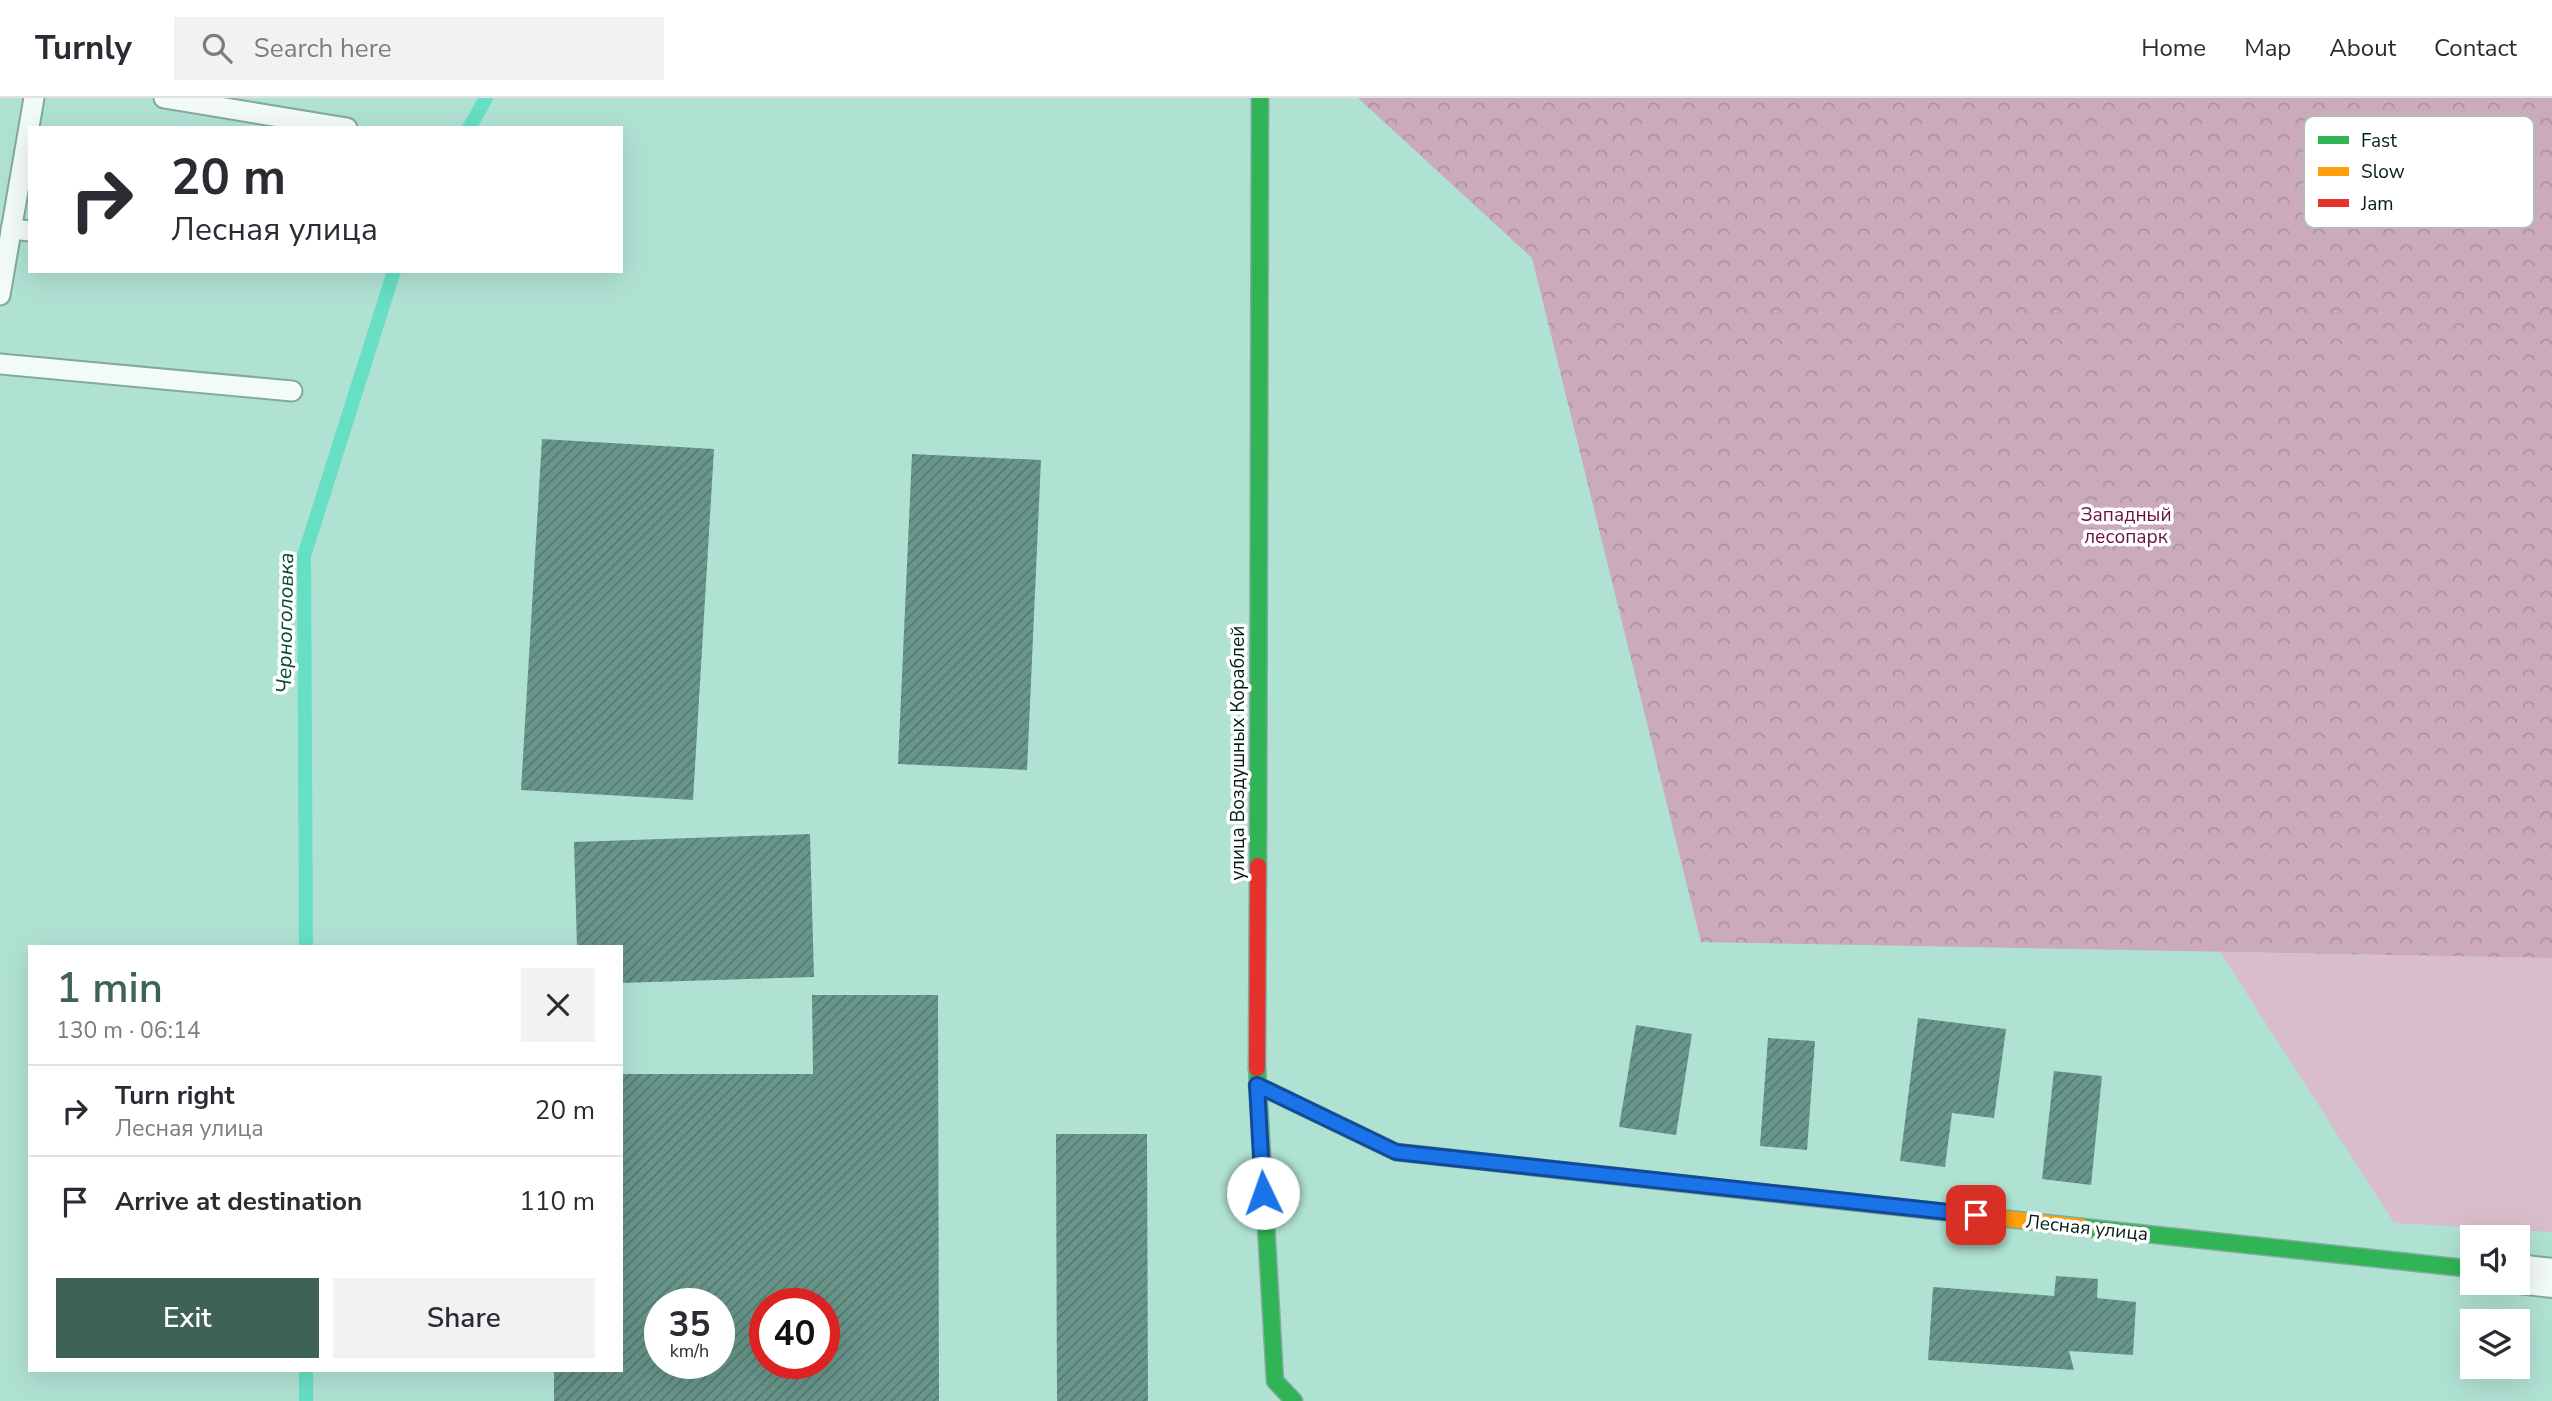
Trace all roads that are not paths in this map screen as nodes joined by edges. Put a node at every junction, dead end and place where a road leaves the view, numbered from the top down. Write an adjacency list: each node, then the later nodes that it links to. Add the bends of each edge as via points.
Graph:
1 (34, 98): 4 (lane)
2 (164, 98): 5 (lane)
3 (1260, 98): 11 (street, улица Воздушных Кораблей)
4 (31, 126)
5 (335, 126)
6 (28, 155): 7 (lane)
7 (20, 230): 8 (lane)
8 (0, 295)
9 (0, 365): 10 (lane)
10 (292, 391)
11 (1257, 1085): 12 (street, Лесная улица, via 1396,1152); 15 (street, улица Воздушных Кораблей, via 1275,1381)
12 (2460, 1268)
13 (2530, 1275): 14 (street)
14 (2552, 1278)
15 (1294, 1401)

